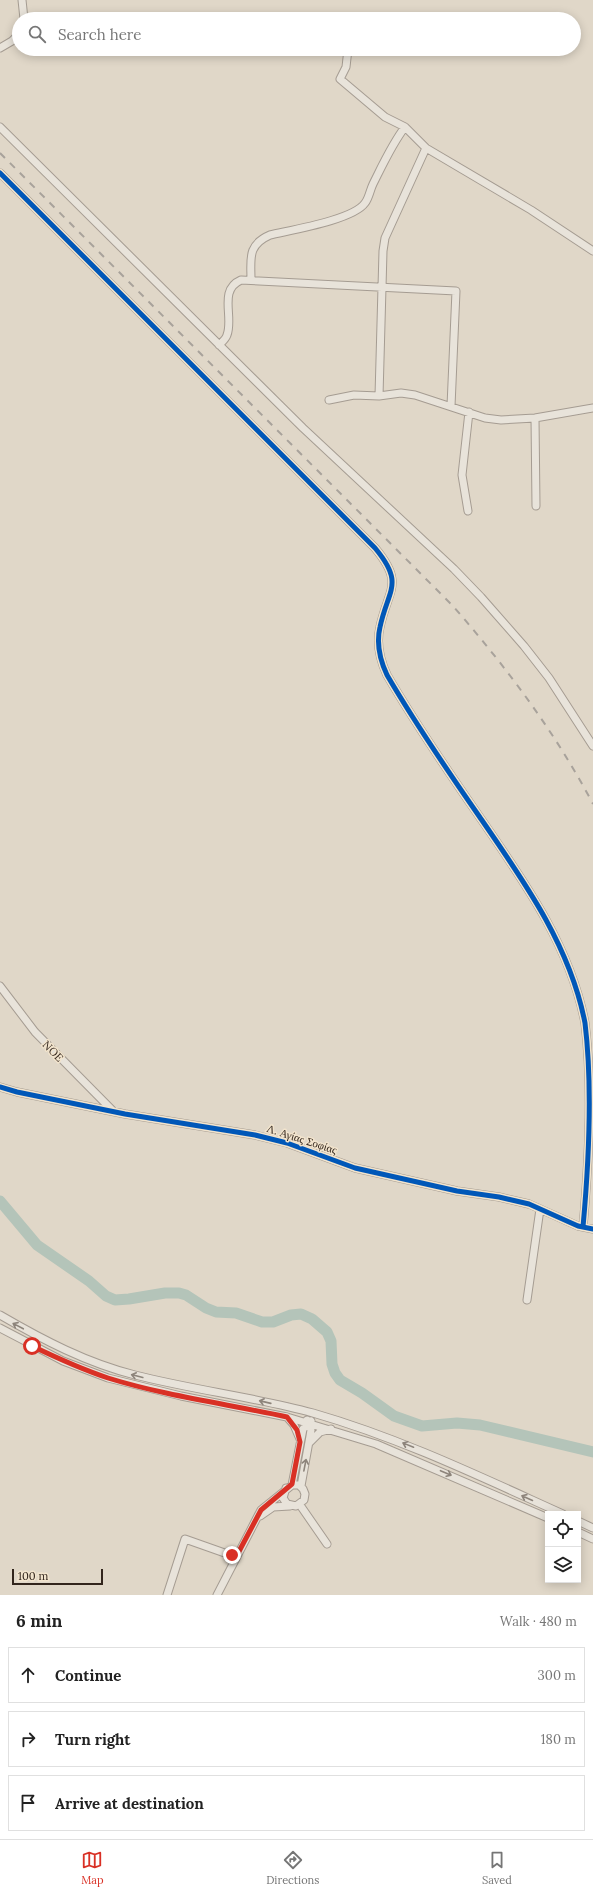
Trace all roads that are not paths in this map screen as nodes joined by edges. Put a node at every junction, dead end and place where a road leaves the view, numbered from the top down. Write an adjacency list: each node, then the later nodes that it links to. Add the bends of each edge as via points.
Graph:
1 (22, 0): 2 (street)
2 (23, 12)
3 (12, 41): 4 (street)
4 (0, 48)
5 (347, 56): 7 (street, via 346,67 340,79 385,117)
6 (0, 127): 13 (street)
7 (405, 127): 8 (street); 11 (street, via 384,160 361,208 340,217 270,235 260,240 252,252)
8 (426, 148): 10 (street, via 531,210); 12 (street, via 385,238)
9 (0, 173): 27 (street, via 386,560 393,589 378,640 384,670 522,879 550,926 568,965 580,1002 586,1029 591,1089)
10 (593, 251)
11 (251, 280): 12 (street); 13 (street, via 233,283 229,291 227,336)
12 (382, 288): 14 (street); 16 (street, via 456,291)
13 (219, 345): 22 (street, via 482,597 548,678)
14 (379, 396): 15 (street, via 354,395); 16 (street, via 401,393)
15 (330, 400)
16 (451, 406): 18 (street)
17 (593, 408): 19 (street)
18 (469, 412): 19 (street, via 501,420); 21 (street, via 462,474)
19 (536, 418): 20 (street)
20 (536, 506)
21 (468, 511)
22 (593, 746)
23 (0, 986): 25 (street, NOE, via 35,1032)
24 (0, 1087): 25 (street, Λ. Αγίας Σοφίας)
25 (112, 1110): 26 (street, Λ. Αγίας Σοφίας, via 254,1135 287,1143 355,1168 457,1191 499,1197)
26 (540, 1209): 27 (street, Λ. Αγίας Σοφίας); 29 (street)
27 (583, 1227): 28 (street, Λ. Αγίας Σοφίας)
28 (593, 1229)
29 (527, 1300)
30 (0, 1315): 32 (street, one-way to 30, via 162,1382 103,1365 50,1343)
31 (0, 1328): 34 (street, via 63,1361 108,1378 181,1396)
32 (302, 1411): 33 (street); 35 (street)
33 (319, 1415): 35 (street); 43 (street, one-way to 33, via 410,1446)
34 (287, 1417): 35 (street); 37 (street, via 297,1430)
35 (308, 1423): 36 (street); 37 (street, via 303,1429); 38 (street, via 311,1430)
36 (331, 1429): 38 (street, via 320,1432); 44 (street, one-way to 44, via 406,1456)
37 (300, 1442): 39 (street)
38 (309, 1443): 40 (street, one-way to 38)
39 (289, 1486): 40 (street); 42 (street, via 283,1498); 46 (street, via 261,1510)
40 (301, 1486): 41 (street, via 305,1497)
41 (300, 1505): 42 (street); 50 (street)
42 (290, 1506): 46 (street, via 273,1507)
43 (555, 1511)
44 (545, 1517)
45 (581, 1522): 47 (street)
46 (253, 1523): 51 (street)
47 (593, 1528)
48 (581, 1533): 49 (street)
49 (593, 1539)
50 (327, 1544)
51 (236, 1557): 52 (street, via 185,1539); 53 (street)
52 (167, 1595)
53 (217, 1595)

